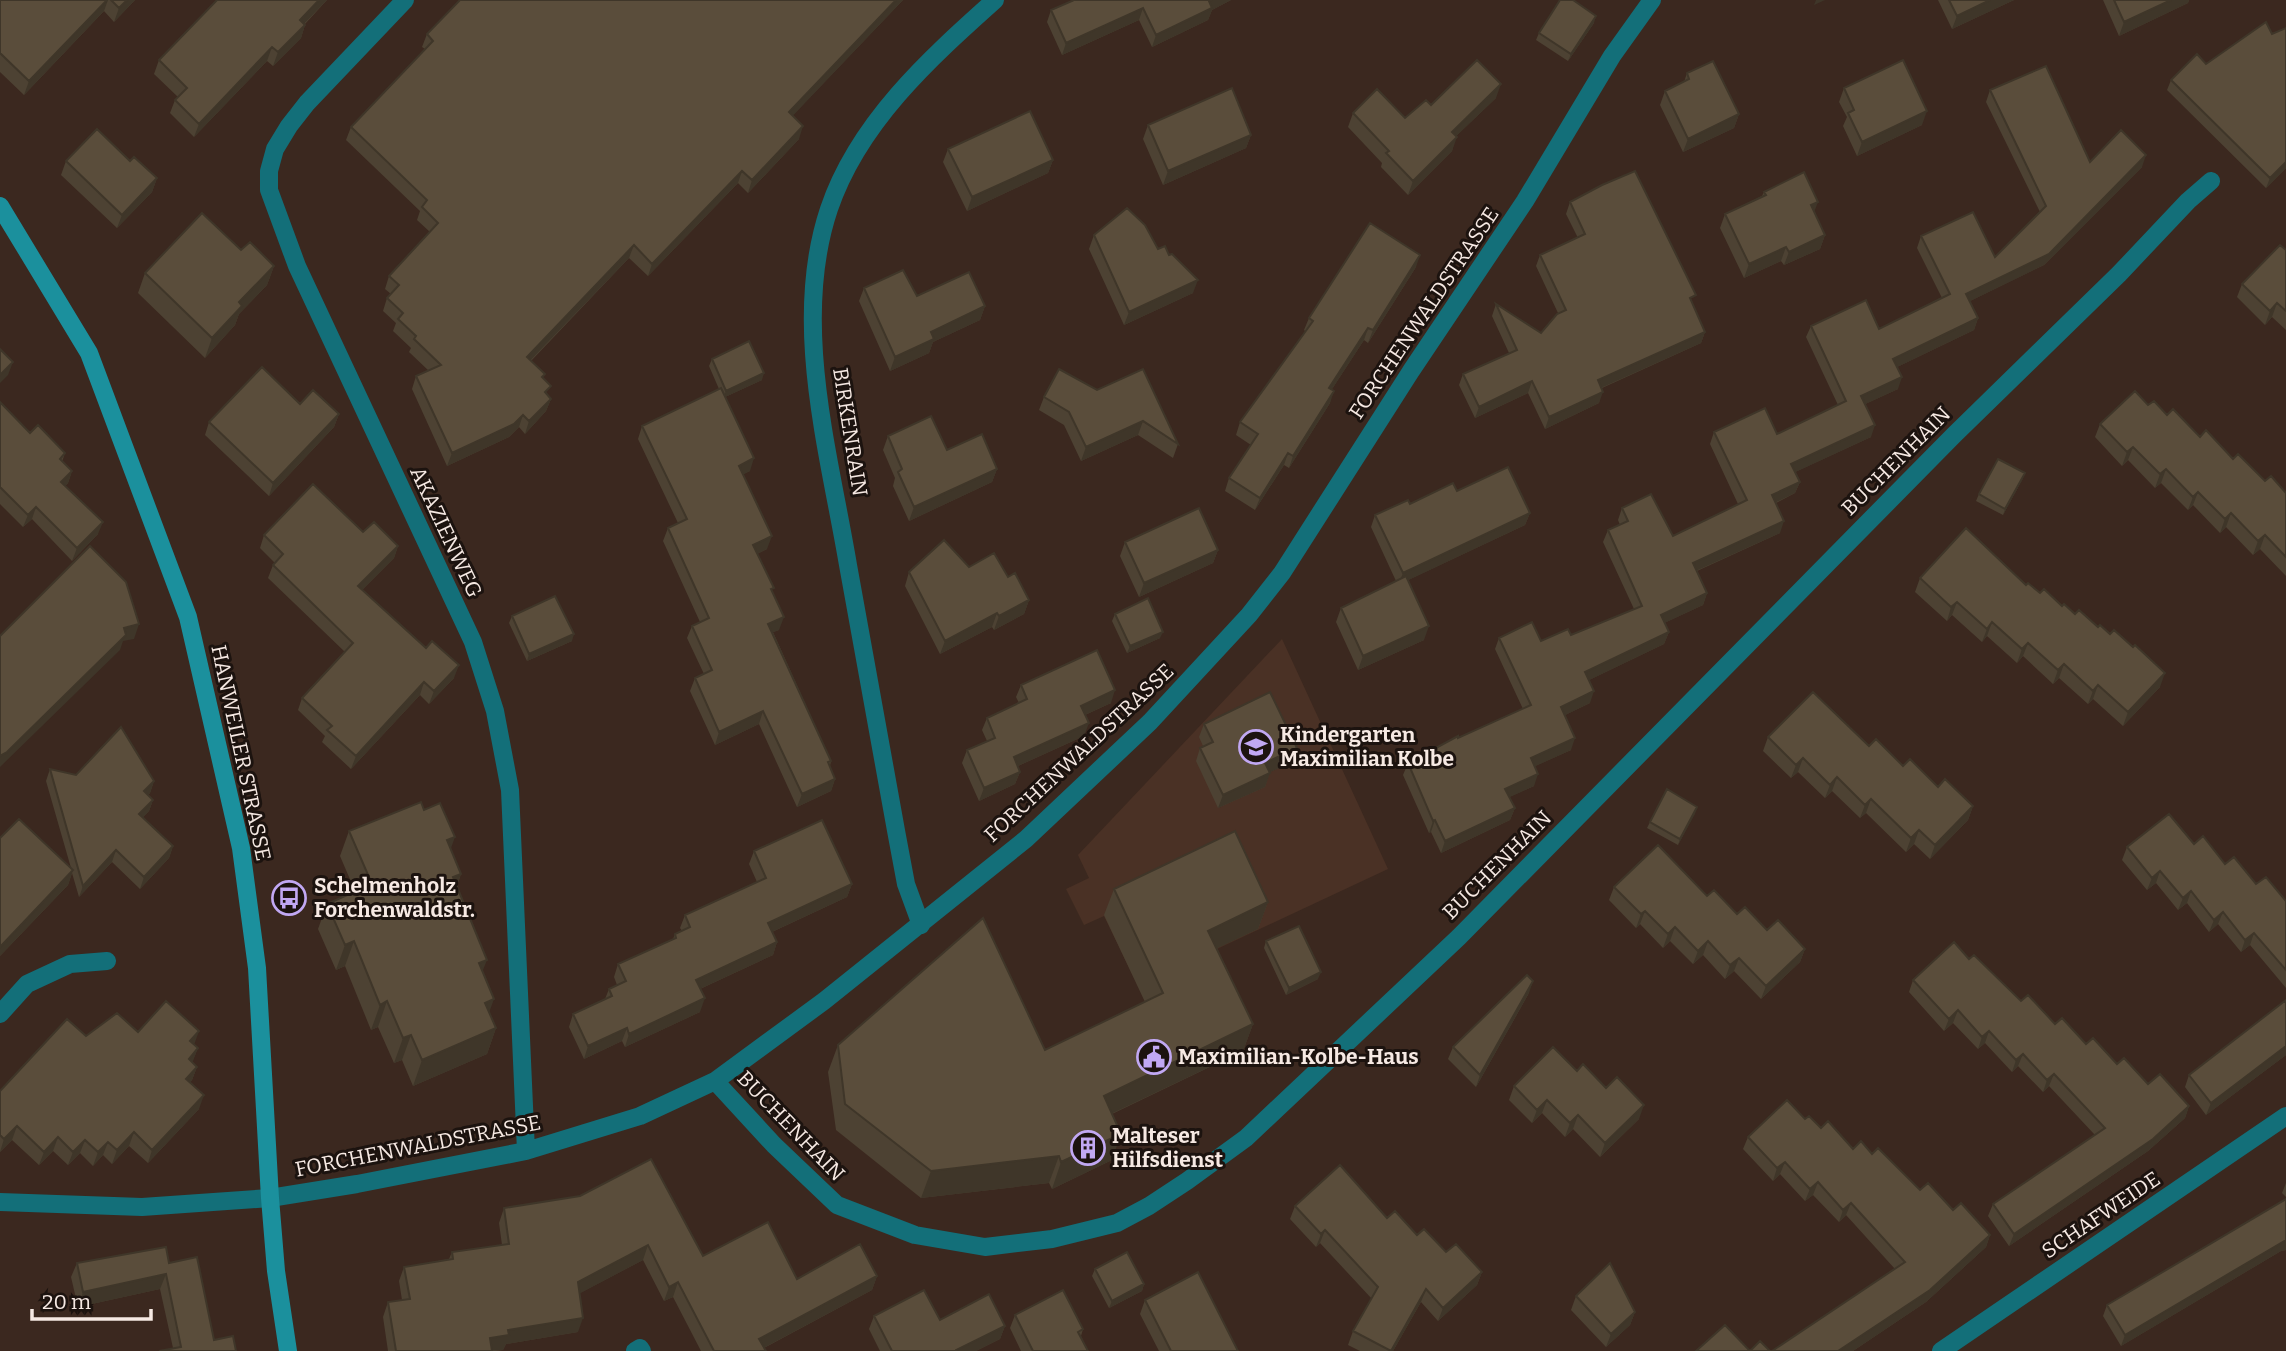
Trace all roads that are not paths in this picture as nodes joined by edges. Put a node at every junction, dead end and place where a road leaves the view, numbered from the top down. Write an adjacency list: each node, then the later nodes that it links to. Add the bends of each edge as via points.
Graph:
1 (405, 0): 11 (street, AKAZIENWEG, via 289,126 275,149 269,190 297,266 473,642 495,711 510,790)
2 (995, 0): 6 (street, BIRKENRAIN, via 945,45 880,115 829,208 816,257 813,298 819,399 905,884)
3 (1651, 0): 6 (street, FORCHENWALDSTRASSE, via 1282,573 1249,615 1150,722 1079,790)
4 (2211, 181): 9 (street, BUCHENHAIN, via 1459,937 1246,1138 1149,1206 1117,1223 1052,1240 985,1247 915,1235 836,1205)
5 (0, 206): 12 (street, HANWEILER STRASSE, via 89,353 188,617 246,888 257,968)
6 (921, 925): 9 (street, FORCHENWALDSTRASSE)
7 (107, 961): 8 (street, via 70,964 27,984)
8 (0, 1014)
9 (715, 1081): 11 (street, FORCHENWALDSTRASSE, via 640,1116)
10 (2286, 1116): 17 (street, SCHAFWEIDE)
11 (526, 1151): 12 (street, FORCHENWALDSTRASSE)
12 (270, 1198): 13 (street, FORCHENWALDSTRASSE, via 142,1207); 14 (street, HANWEILER STRASSE)
13 (0, 1202)
14 (288, 1351)
15 (635, 1351): 16 (street)
16 (642, 1351)
17 (1941, 1351)

